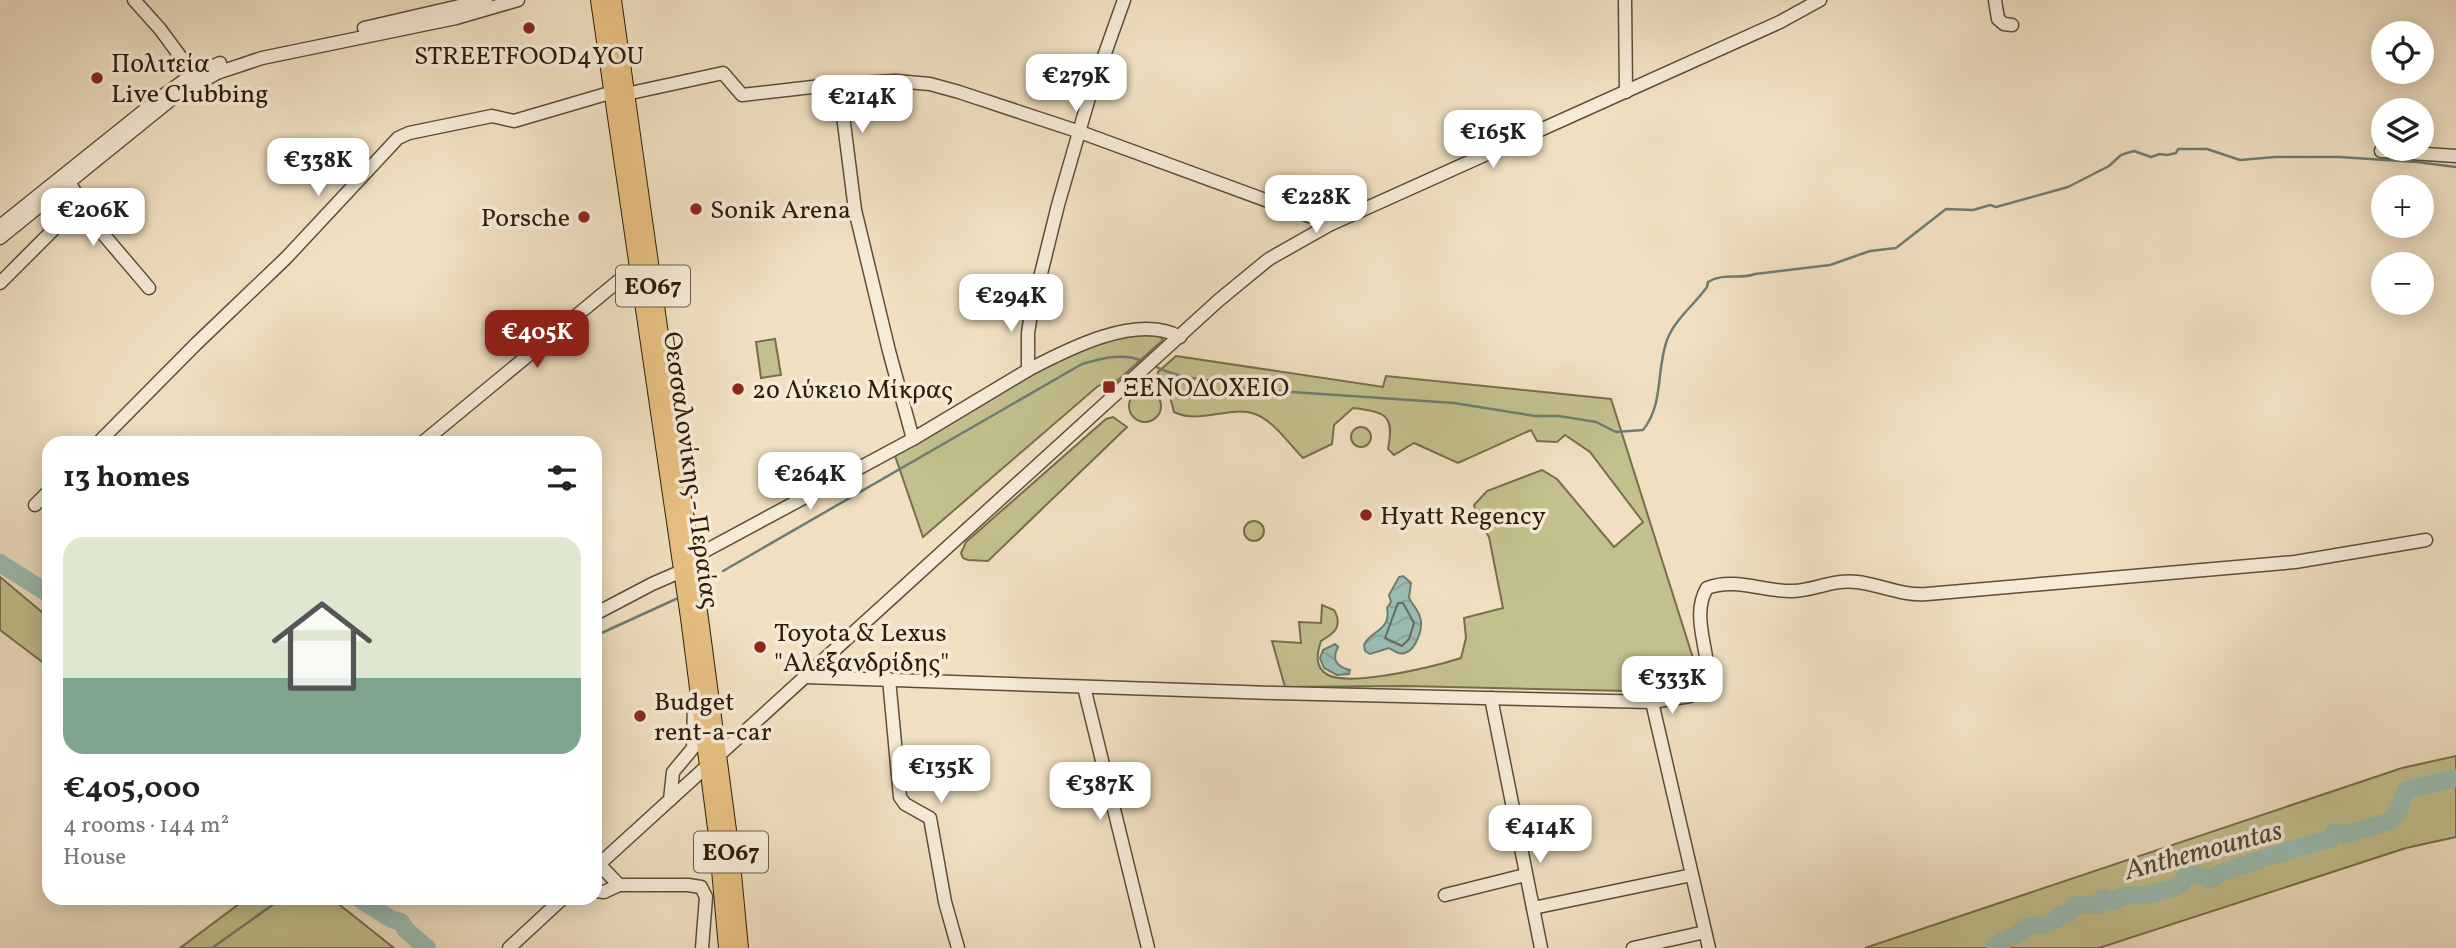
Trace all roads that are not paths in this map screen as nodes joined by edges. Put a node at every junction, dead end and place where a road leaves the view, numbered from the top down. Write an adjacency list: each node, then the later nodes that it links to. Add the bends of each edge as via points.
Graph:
1 (134, 0): 10 (street)
2 (486, 0): 10 (street, via 247,54)
3 (518, 0): 17 (street, via 456,18 236,65 173,98)
4 (1124, 0): 14 (street)
5 (1625, 0): 12 (street)
6 (1820, 0): 12 (street)
7 (1995, 0): 9 (street, via 1998,19)
8 (602, 2): 13 (main road, Θεσσαλονίκης - Περαίας / ΕΟ67)
9 (2012, 25)
10 (194, 75): 21 (street, via 145,108)
11 (839, 84): 13 (street, via 741,95 723,73); 14 (street, via 896,81 930,85); 31 (street, via 855,210)
12 (1626, 92): 20 (street)
13 (619, 93): 24 (main road, Θεσσαλονίκης - Περαίας / ΕΟ67); 29 (street, via 526,118 507,121 492,116 398,138 286,258); 35 (main road, Θεσσαλονίκης - Περαίας / ΕΟ67)
14 (1080, 132): 19 (street); 28 (street, via 1031,314)
15 (2434, 155): 16 (street)
16 (2456, 156)
17 (64, 186): 18 (street, via 77,193); 22 (street)
18 (75, 208): 25 (street); 26 (street, via 92,221)
19 (1300, 213): 20 (street); 23 (street, via 1306,225)
20 (1340, 220): 23 (street)
21 (0, 226)
22 (0, 238)
23 (1305, 238): 27 (street, via 1235,286)
24 (639, 272): 30 (street, via 622,278); 35 (main road, Θεσσαλονίκης - Περαίας / ΕΟ67)
25 (0, 283)
26 (149, 288)
27 (1180, 337): 28 (street, via 1161,330 1124,331); 38 (street)
28 (1028, 370): 31 (street)
29 (105, 436)
30 (430, 436)
31 (913, 439): 35 (street)
32 (42, 498): 33 (street)
33 (35, 505)
34 (2426, 540): 42 (street, via 2295,562 1927,594 1902,594 1843,581 1791,591 1718,584 1707,588 1702,599 1707,688 1690,696)
35 (688, 570): 36 (street); 37 (main road, Θεσσαλονίκης - Περαίας / ΕΟ67); 43 (main road, Θεσσαλονίκης - Περαίας / ΕΟ67, via 698,604)
36 (602, 610)
37 (693, 651): 43 (main road, Θεσσαλονίκης - Περαίας / ΕΟ67); 44 (street, via 695,741 673,772)
38 (806, 677): 39 (street); 43 (street)
39 (889, 679): 40 (street); 59 (street, via 900,797 930,818)
40 (1084, 687): 41 (street); 60 (street)
41 (1491, 698): 42 (street); 48 (street)
42 (1652, 702): 47 (street)
43 (714, 761): 44 (street); 57 (main road, Θεσσαλονίκης - Περαίας / ΕΟ67); 58 (main road, Θεσσαλονίκης - Περαίας / ΕΟ67)
44 (670, 800): 45 (street)
45 (602, 861)
46 (602, 870): 49 (street)
47 (1692, 875): 53 (street); 54 (street)
48 (1525, 876): 51 (street); 53 (street)
49 (619, 885): 50 (street); 56 (street, via 701,887 706,897)
50 (602, 892)
51 (1445, 895)
52 (555, 905): 55 (street)
53 (1533, 908): 61 (street)
54 (1705, 932): 62 (street); 63 (street)
55 (509, 948)
56 (702, 948)
57 (727, 948)
58 (740, 948)
59 (958, 948)
60 (1148, 948)
61 (1541, 948)
62 (1633, 948)
63 (1709, 948)

